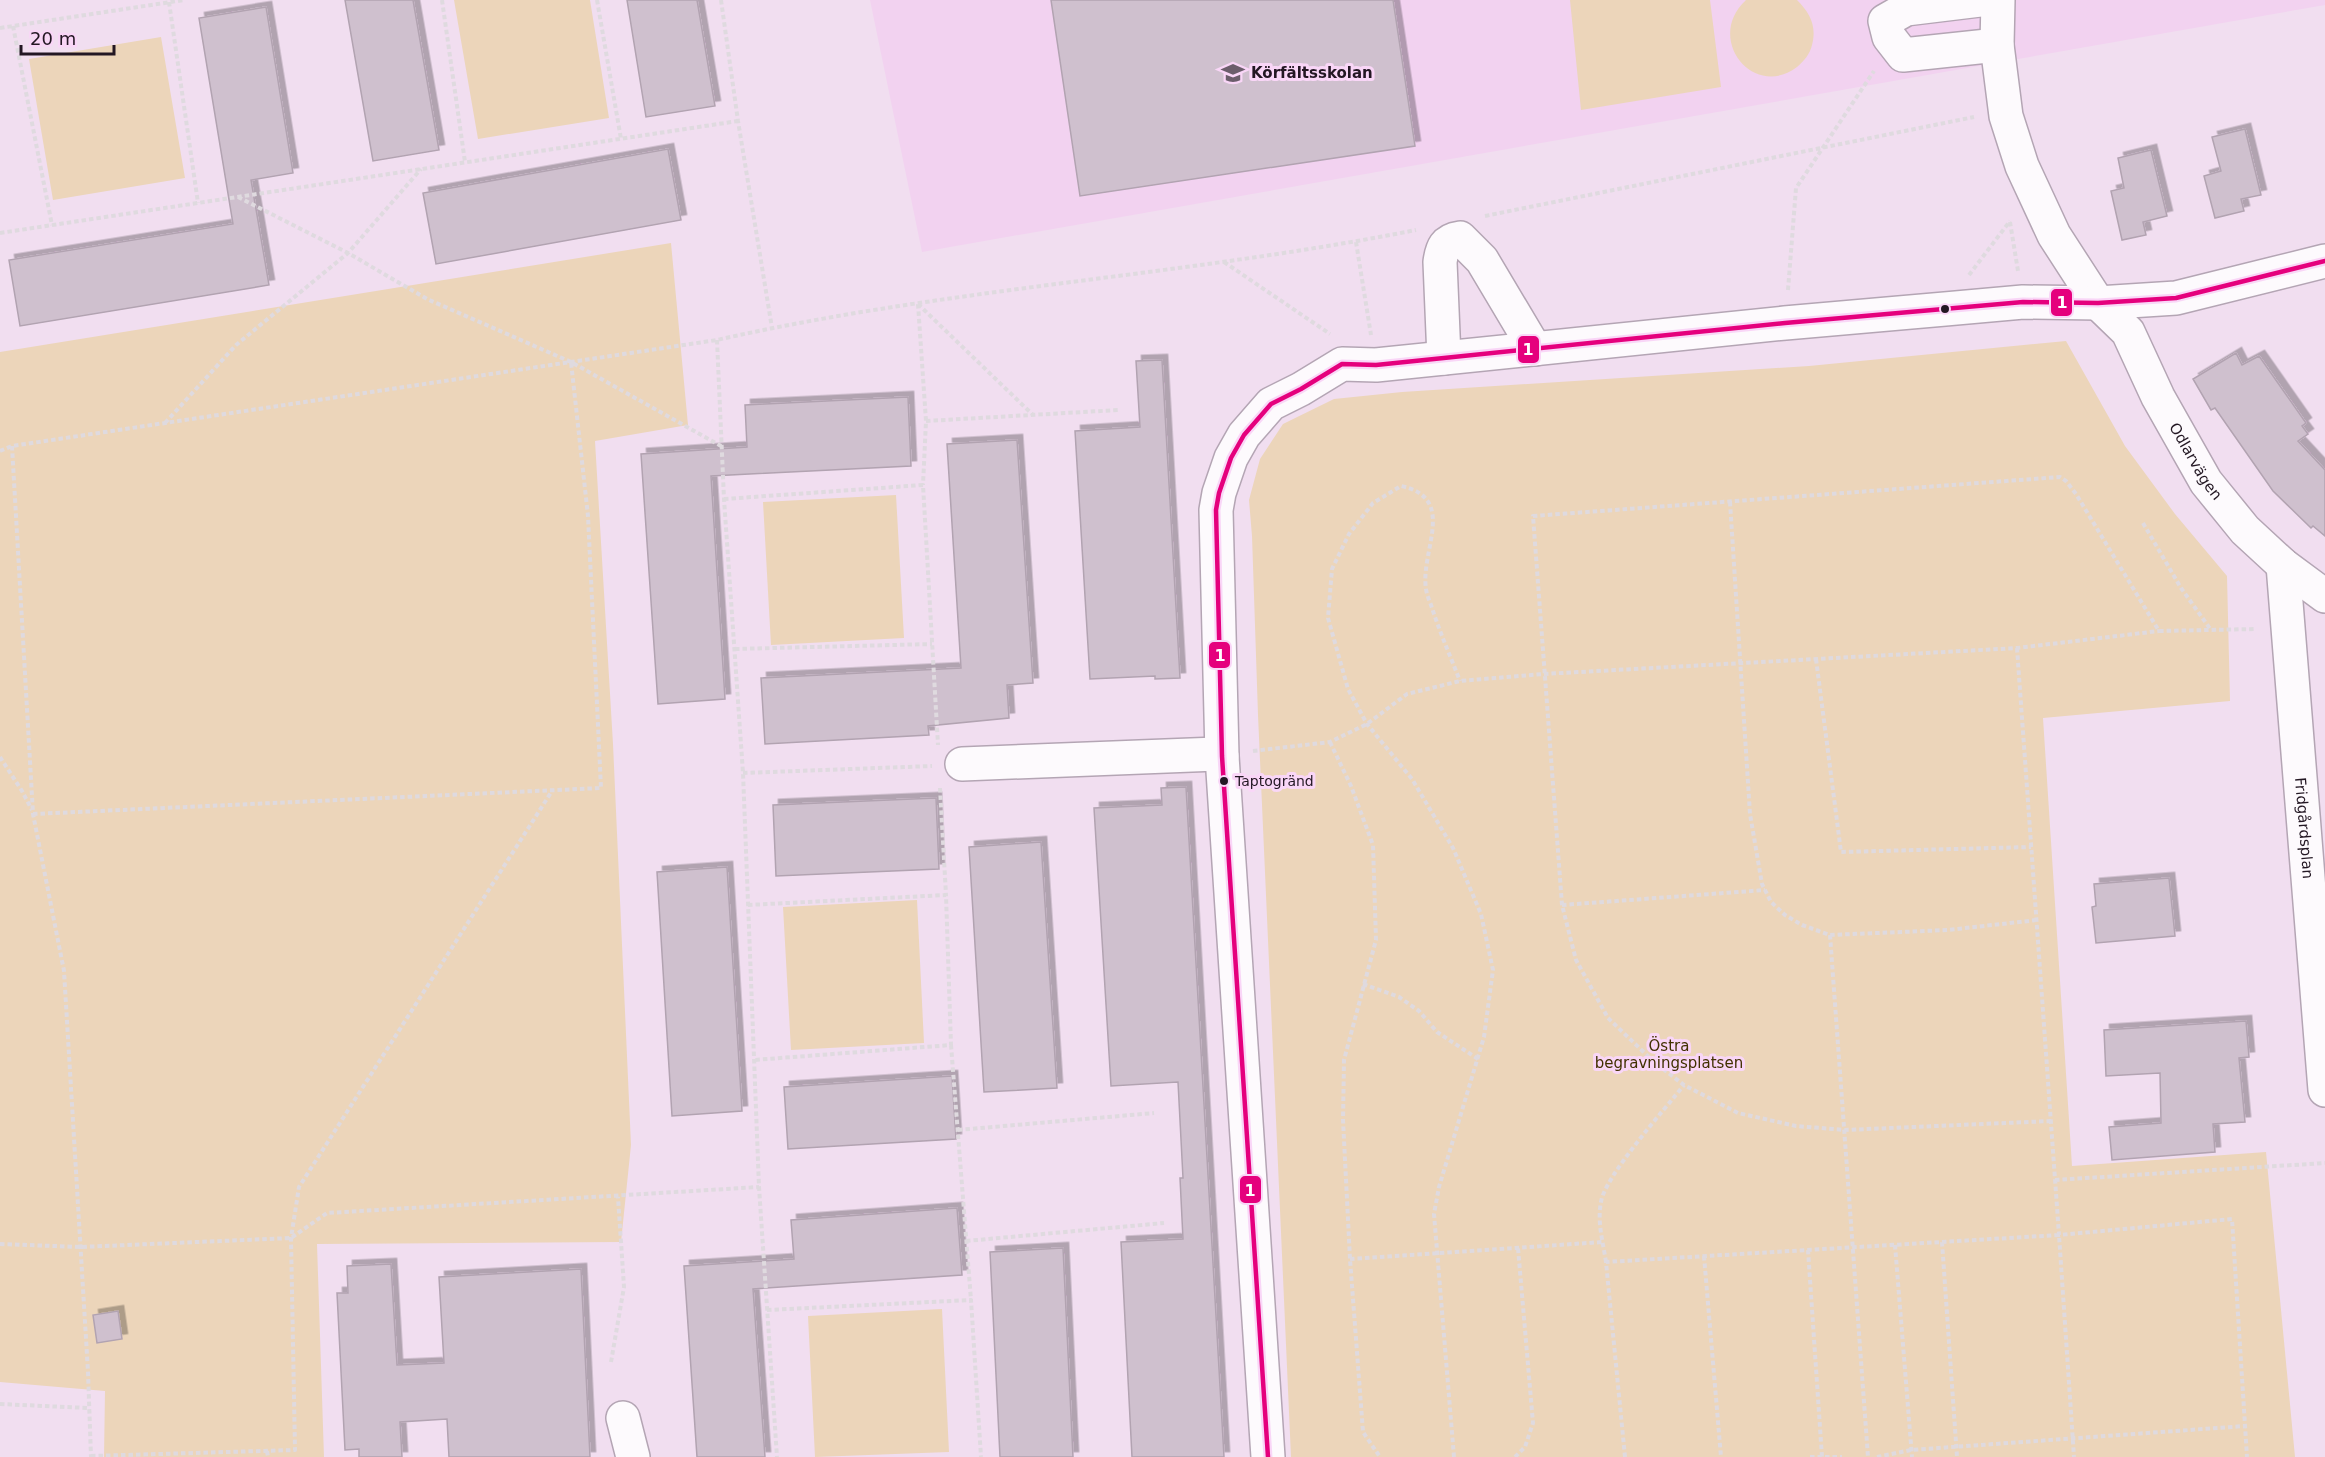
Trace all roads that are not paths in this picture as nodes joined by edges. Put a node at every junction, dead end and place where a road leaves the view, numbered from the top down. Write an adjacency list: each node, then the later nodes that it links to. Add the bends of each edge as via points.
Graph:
1 (1980, 0): 3 (street, via 1906,9 1885,21 1889,37 1903,55)
2 (1998, 0): 3 (street, Odlarvägen)
3 (1996, 45): 5 (street, Odlarvägen, via 2006,116 2022,166 2054,235)
4 (2325, 261): 5 (street, via 2176,298)
5 (2098, 303): 6 (street, via 2023,302); 8 (street, Odlarvägen, via 2128,332 2158,397 2206,482 2246,530)
6 (1536, 349): 7 (street); 7 (street, via 1482,260 1450,231 1440,262)
7 (1444, 358): 10 (street, via 1342,364 1271,404 1244,435 1231,458 1216,510)
8 (2283, 565): 9 (street, Odlarvägen); 12 (street, Fridgårdsplan)
9 (2325, 596)
10 (1222, 756): 11 (street); 15 (street)
11 (950, 765)
12 (2325, 1090)
13 (622, 1418): 14 (street)
14 (633, 1457)
15 (1268, 1457)

